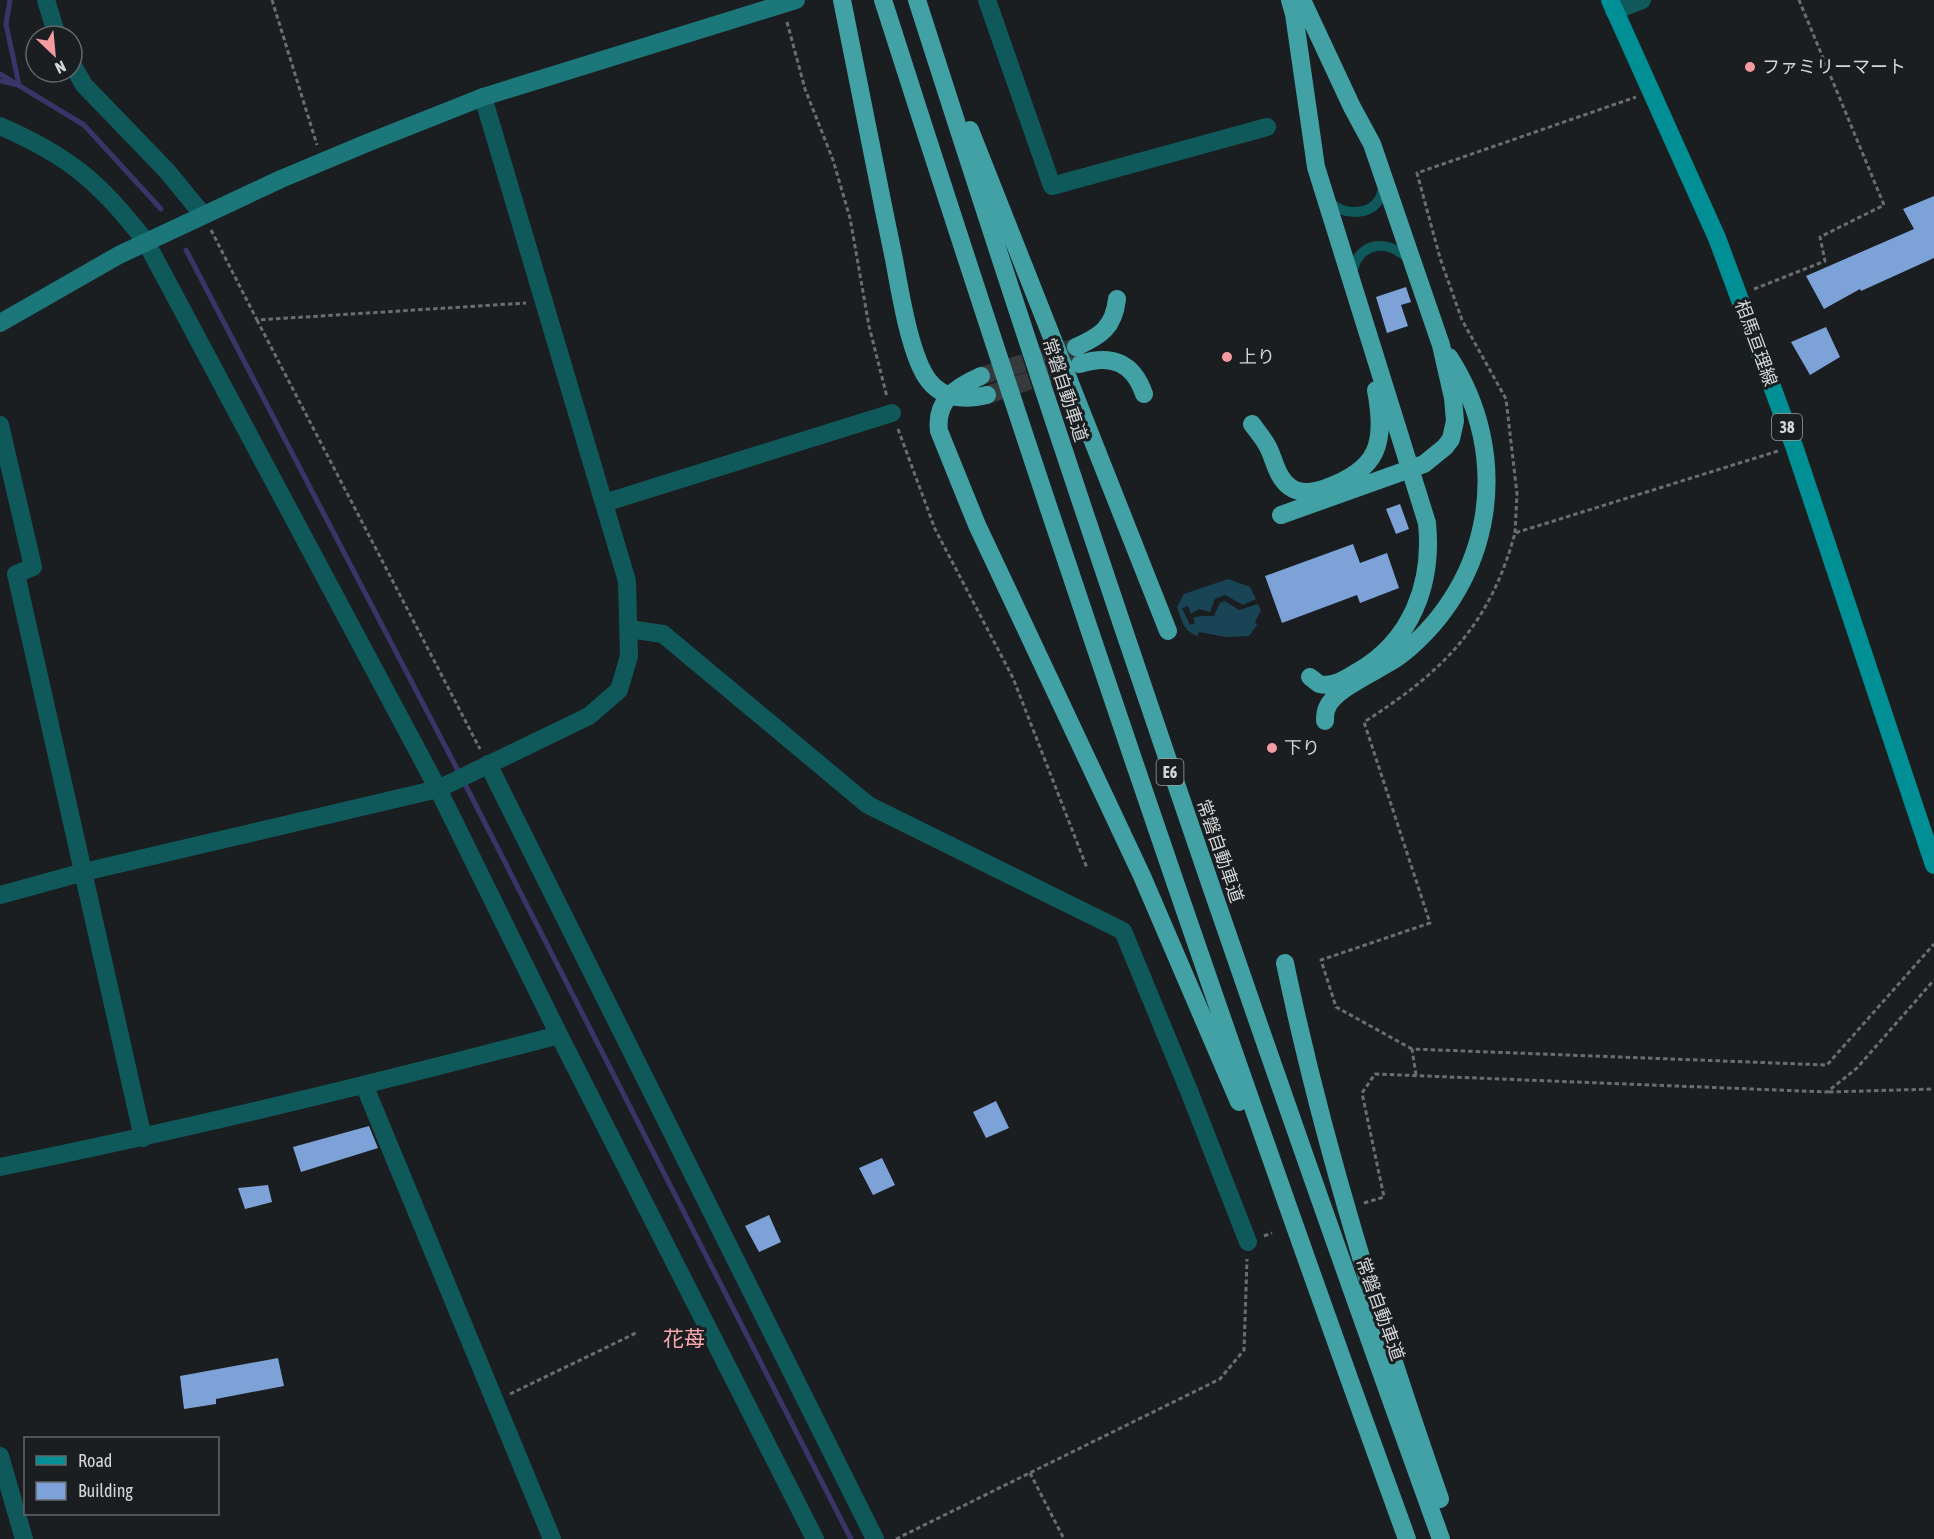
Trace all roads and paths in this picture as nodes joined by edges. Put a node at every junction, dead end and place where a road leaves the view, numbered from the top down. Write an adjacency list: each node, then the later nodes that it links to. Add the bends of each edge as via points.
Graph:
1 (46, 0): 13 (street)
2 (272, 0): 19 (path)
3 (842, 0): 36 (highway, via 905,313 920,367 936,390)
4 (884, 0): 69 (highway, E6, via 1029,453)
5 (918, 0): 46 (highway); 81 (highway, 常磐自動車道 / E6, via 1049,410 1182,806)
6 (987, 0): 18 (street, via 1052,186)
7 (1290, 0): 21 (highway, via 1316,167)
8 (1302, 0): 20 (highway, via 1372,144)
9 (1642, 0): 12 (street)
10 (1799, 0): 26 (path, via 1884,205 1820,237 1824,261)
11 (786, 2): 16 (street); 37 (path, via 805,89 833,160 849,218 869,326)
12 (1612, 5): 15 (main road, 相馬亘理線 / 38)
13 (53, 24)
14 (83, 84): 22 (street, via 167,171)
15 (1651, 92): 26 (main road, 相馬亘理線 / 38, via 1717,238); 44 (path, via 1418,173 1440,258 1462,320 1506,399 1517,494)
16 (483, 97): 19 (street); 28 (street)
17 (0, 126): 23 (street, via 51,150 85,174 114,201)
18 (1267, 127)
19 (322, 162): 22 (street)
20 (1385, 180): 21 (lane, via 1380,198 1359,212 1344,213); 24 (highway)
21 (1326, 198): 25 (highway)
22 (203, 215): 23 (street); 29 (path)
23 (146, 242): 30 (street); 50 (street)
24 (1412, 261): 25 (lane, via 1401,251 1379,245 1365,250 1355,261); 31 (highway)
25 (1351, 279): 32 (highway)
26 (1738, 295): 40 (main road, 相馬亘理線 / 38)
27 (1117, 299): 34 (highway, via 1111,324 1078,355 1123,362 1133,370)
28 (546, 302): 29 (path); 42 (street)
29 (257, 320): 49 (path)
30 (0, 323)
31 (1441, 345): 41 (highway, via 1453,398 1454,430 1438,455); 48 (highway, via 1464,381 1485,443 1486,512 1477,545 1466,575 1425,634 1400,656 1335,697 1327,707)
32 (1375, 359): 38 (highway, via 1378,441 1370,461 1356,475 1317,491 1299,492 1279,473); 41 (highway)
33 (981, 376): 36 (highway)
34 (1144, 394)
35 (987, 395): 36 (highway)
36 (949, 396): 69 (highway, via 938,419 939,431 977,525 1142,876)
37 (891, 413): 42 (street); 52 (path, via 935,530 1013,678)
38 (1252, 424)
39 (0, 425): 53 (street, via 33,567 16,574)
40 (1794, 446): 44 (path); 51 (main road, 相馬亘理線 / 38)
41 (1411, 470): 43 (highway); 47 (highway, via 1429,548 1427,576 1412,618 1398,638 1365,668 1328,686)
42 (604, 503): 45 (street, via 627,581)
43 (1281, 515)
44 (1515, 532): 59 (path, via 1499,583 1465,637 1418,686 1364,722 1430,923 1321,960 1336,1007)
45 (628, 629): 49 (street, via 629,656 619,690 589,716); 68 (street, via 663,634 868,805 1123,931)
46 (1168, 631)
47 (1310, 677)
48 (1325, 721)
49 (488, 764): 50 (street); 77 (street)
50 (438, 789): 53 (street); 58 (street)
51 (1934, 866)
52 (1087, 868)
53 (84, 872): 54 (street); 64 (street)
54 (0, 895)
55 (1934, 944): 59 (path, via 1827,1065)
56 (1285, 963): 82 (highway, via 1309,1076 1335,1170 1401,1387)
57 (1934, 980): 63 (path, via 1857,1068)
58 (558, 1035): 61 (street); 76 (street)
59 (1412, 1049): 60 (path)
60 (1416, 1076): 63 (path); 66 (path, via 1375,1074 1362,1093 1384,1197)
61 (365, 1086): 64 (street); 71 (street)
62 (1934, 1089): 63 (path)
63 (1827, 1092)
64 (143, 1138): 65 (street)
65 (0, 1167)
66 (1363, 1204)
67 (1272, 1233): 68 (path)
68 (1248, 1242): 73 (path, via 1244,1350 1220,1379)
69 (1316, 1289): 80 (highway, E6)
70 (636, 1334): 71 (path)
71 (496, 1401): 75 (street)
72 (0, 1456): 74 (street)
73 (1030, 1473): 78 (path); 79 (path)
74 (24, 1539)
75 (552, 1539)
76 (815, 1539)
77 (875, 1539)
78 (896, 1539)
79 (1064, 1539)
80 (1407, 1539)
81 (1441, 1539)
82 (1454, 1539)

